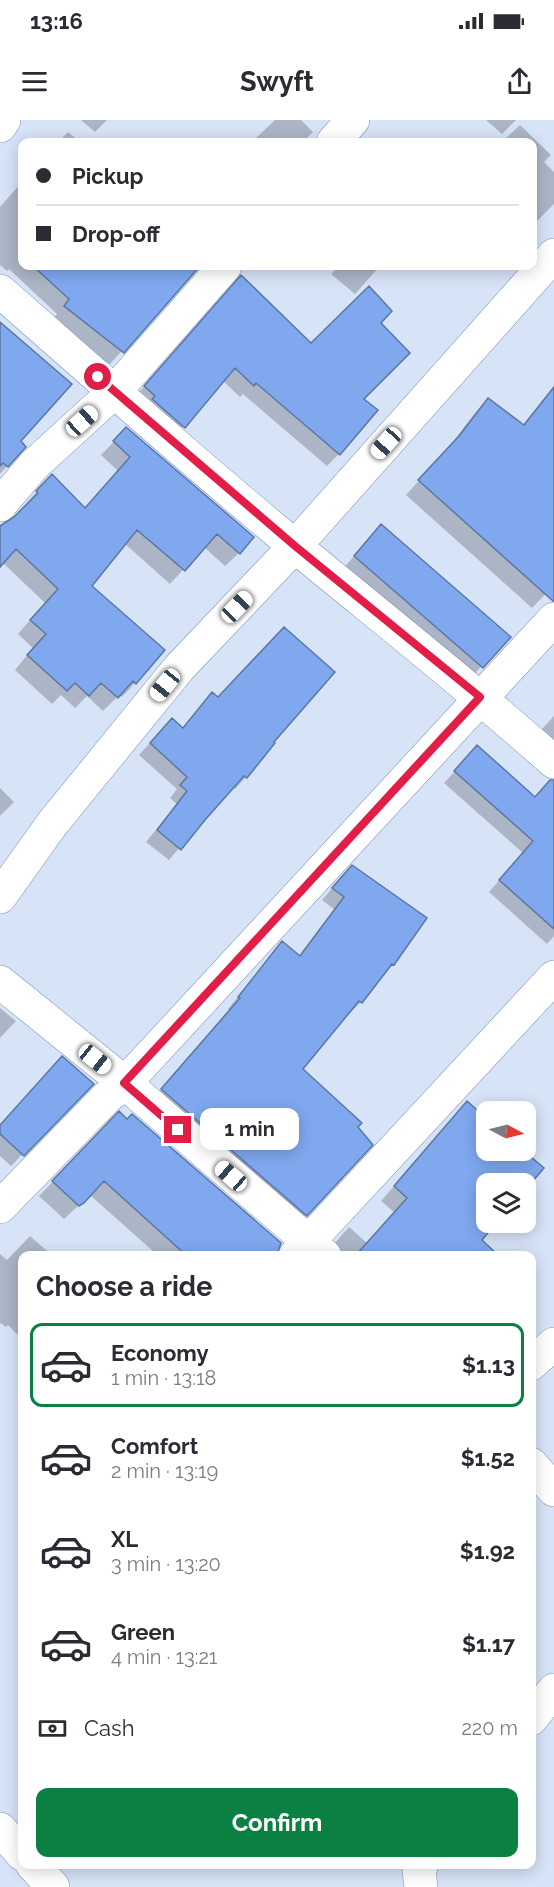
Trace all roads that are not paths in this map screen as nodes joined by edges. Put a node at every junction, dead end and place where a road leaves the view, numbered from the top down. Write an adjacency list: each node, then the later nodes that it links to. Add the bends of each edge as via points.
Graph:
1 (4, 120): 3 (street)
2 (354, 120): 4 (street)
3 (0, 126)
4 (337, 138)
5 (554, 255): 10 (street)
6 (221, 270): 8 (street)
7 (0, 291): 8 (street)
8 (114, 392): 9 (street, via 34,465); 10 (street)
9 (0, 505)
10 (295, 546): 12 (street); 14 (street, via 179,668 52,824)
11 (554, 619): 12 (street)
12 (480, 697): 13 (street); 17 (street)
13 (554, 762)
14 (0, 897)
15 (554, 977): 19 (street)
16 (0, 982): 17 (street)
17 (124, 1083): 18 (street); 19 (street)
18 (0, 1207)
19 (309, 1250)
20 (554, 1344): 21 (street)
21 (536, 1360)
22 (536, 1470): 23 (street)
23 (554, 1490)
24 (554, 1690): 25 (street)
25 (536, 1713)
26 (0, 1829): 27 (street)
27 (18, 1849)
28 (37, 1869): 30 (street)
29 (420, 1869): 31 (street)
30 (53, 1887)
31 (421, 1887)

